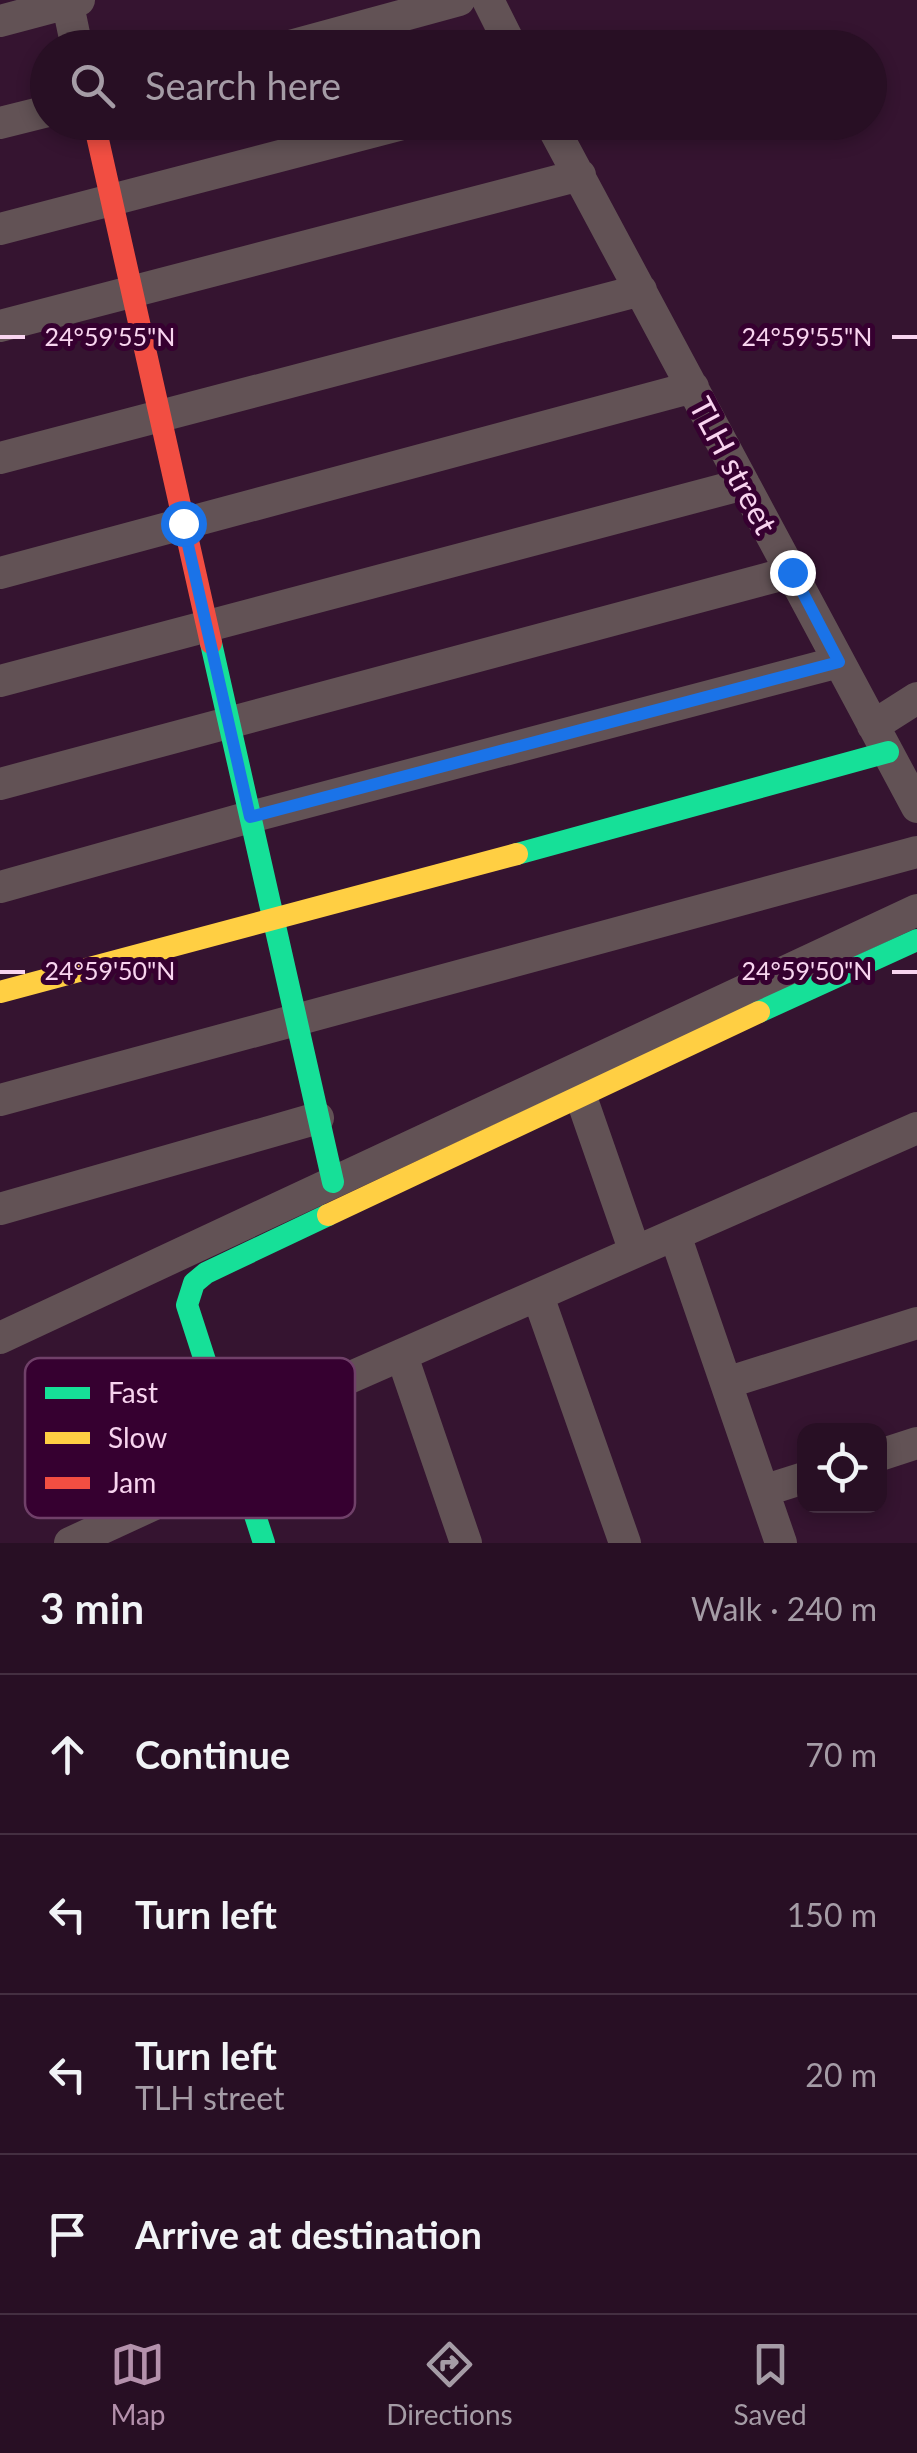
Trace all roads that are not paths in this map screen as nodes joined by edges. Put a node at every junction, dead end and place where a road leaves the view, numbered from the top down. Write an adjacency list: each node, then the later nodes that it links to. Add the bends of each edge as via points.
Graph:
1 (460, 0): 6 (street)
2 (488, 0): 7 (street)
3 (71, 1): 4 (street); 5 (street)
4 (0, 21)
5 (75, 30)
6 (349, 30)
7 (503, 30)
8 (30, 116): 9 (street)
9 (0, 123)
10 (98, 140): 14 (street)
11 (341, 140): 14 (street)
12 (560, 140): 13 (street, TLH street)
13 (580, 176): 16 (street, TLH street); 17 (street)
14 (111, 200): 15 (street); 17 (street)
15 (0, 229)
16 (641, 290): 19 (street, TLH street); 20 (street)
17 (130, 292): 18 (street); 20 (street)
18 (0, 326)
19 (692, 387): 22 (street, TLH street); 23 (street)
20 (159, 416): 21 (street); 23 (street)
21 (0, 458)
22 (744, 484): 24 (street, TLH street); 26 (street)
23 (183, 523): 25 (street); 26 (street)
24 (792, 572): 27 (street, TLH street); 30 (street)
25 (0, 573)
26 (206, 624): 28 (street); 30 (street)
27 (839, 662): 31 (street, TLH street); 34 (street)
28 (0, 681)
29 (917, 698): 31 (street)
30 (228, 721): 32 (street); 34 (street)
31 (880, 739): 33 (street, TLH street); 38 (street)
32 (0, 784)
33 (917, 807)
34 (250, 817): 36 (street); 38 (street)
35 (917, 852): 41 (street)
36 (0, 886)
37 (917, 910): 46 (street)
38 (274, 921): 40 (street); 41 (street)
39 (917, 940): 42 (street)
40 (0, 992)
41 (296, 1021): 43 (street); 44 (street)
42 (580, 1094): 49 (street); 54 (street, via 206,1273 194,1282 187,1305)
43 (0, 1100)
44 (318, 1118): 46 (street); 47 (street)
45 (916, 1132): 48 (street)
46 (333, 1182): 52 (street)
47 (0, 1209)
48 (675, 1235): 49 (street); 56 (street)
49 (635, 1252): 50 (street)
50 (538, 1296): 53 (street); 66 (street)
51 (917, 1323): 56 (street)
52 (0, 1338)
53 (402, 1356): 55 (street); 65 (street)
54 (203, 1358)
55 (355, 1376)
56 (726, 1383): 60 (street)
57 (917, 1444): 58 (street)
58 (887, 1453)
59 (797, 1480): 60 (street)
60 (762, 1490): 67 (street)
61 (124, 1518): 63 (street)
62 (255, 1518): 64 (street)
63 (72, 1542)
64 (264, 1543)
65 (466, 1543)
66 (626, 1543)
67 (781, 1543)

